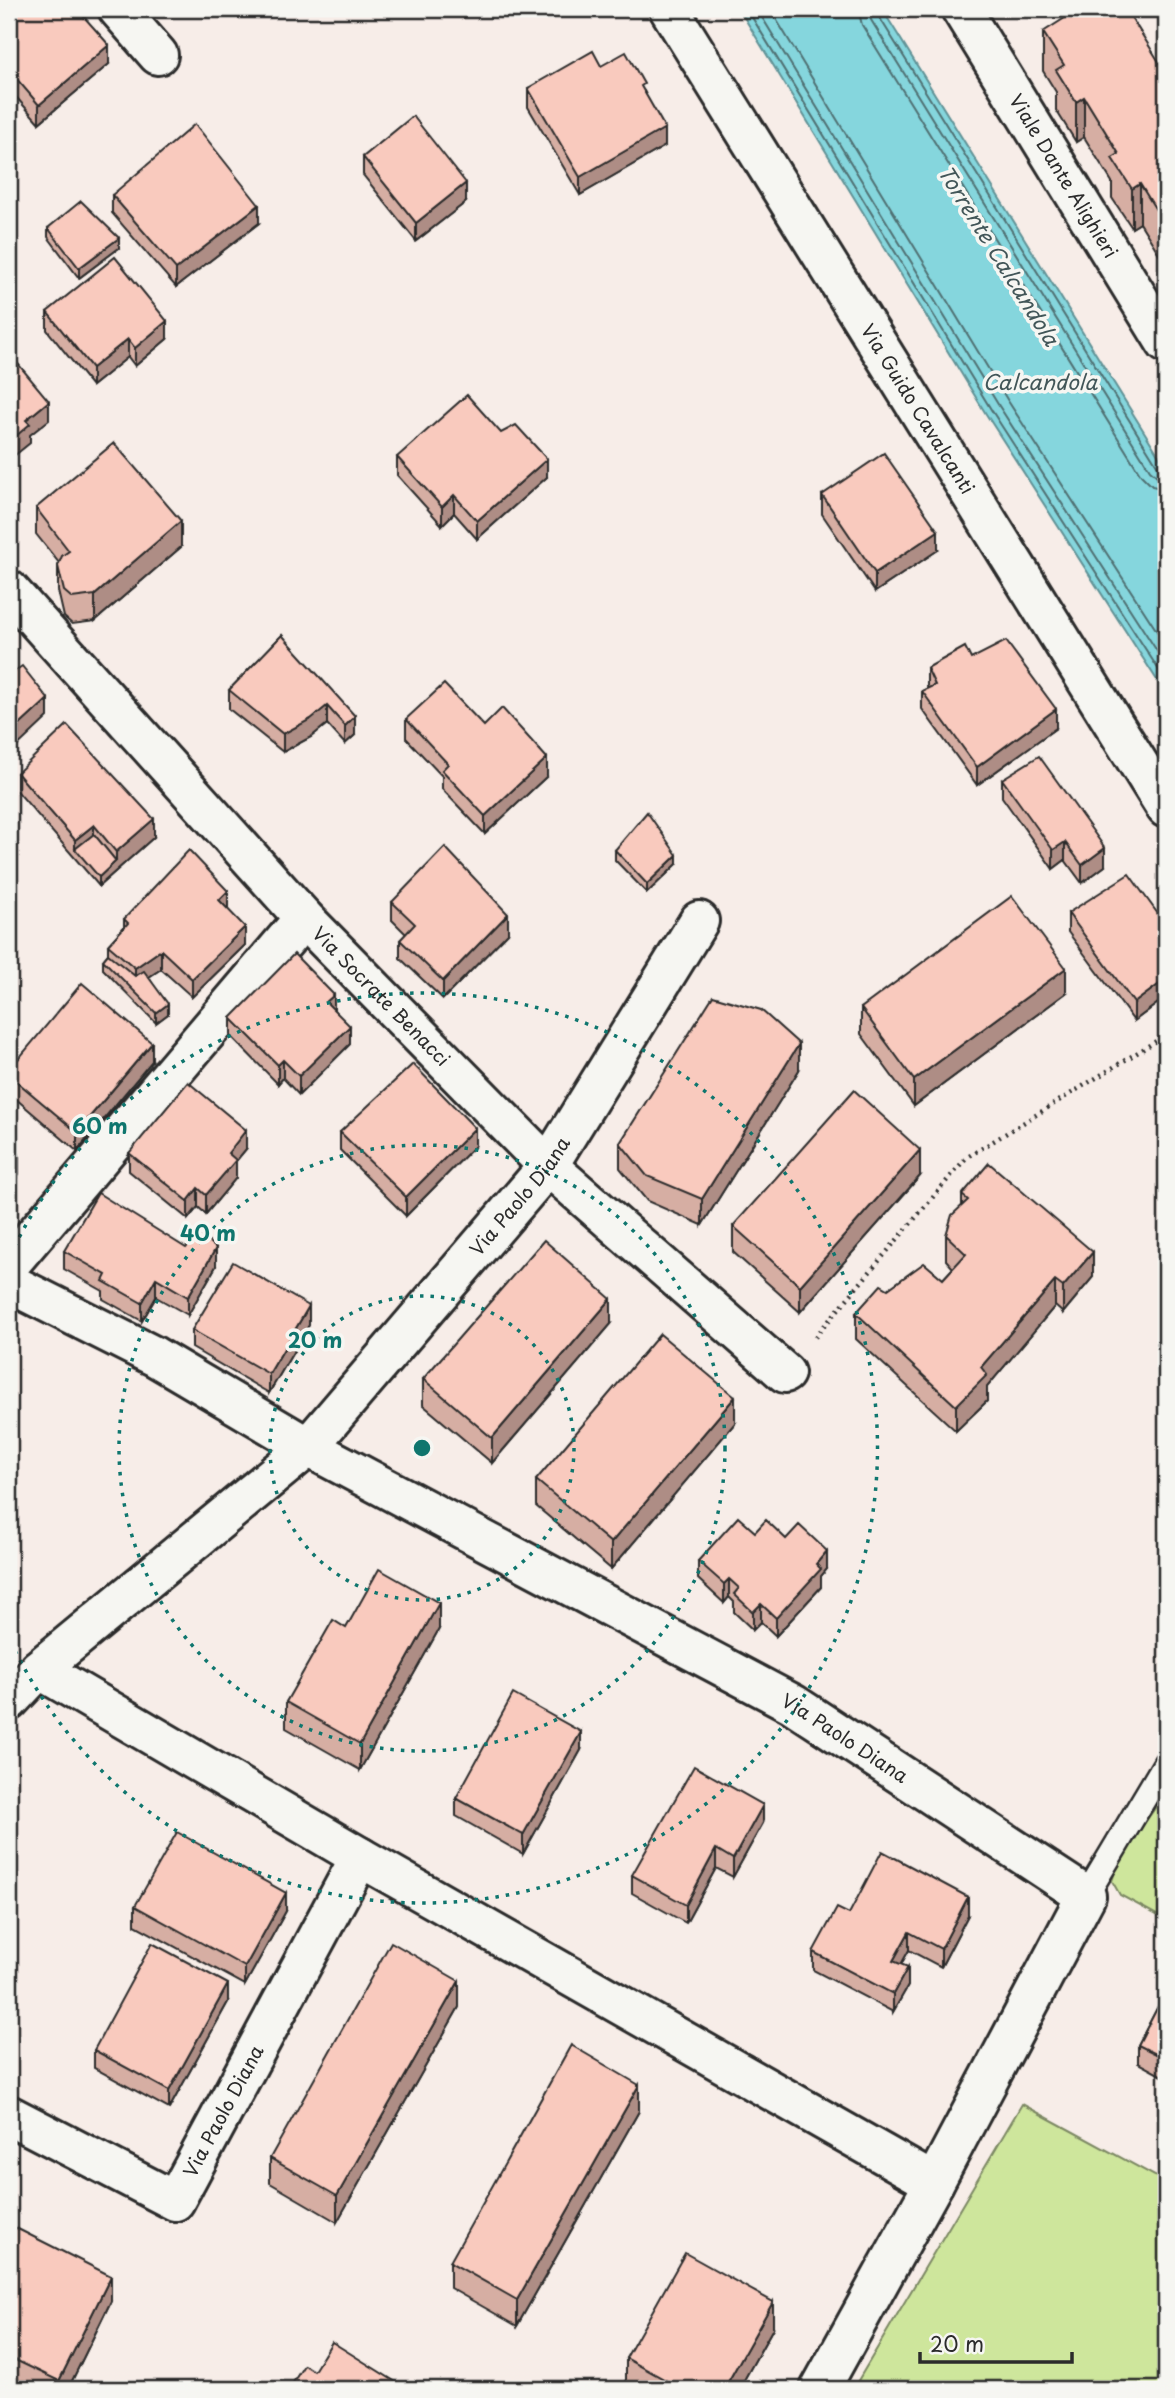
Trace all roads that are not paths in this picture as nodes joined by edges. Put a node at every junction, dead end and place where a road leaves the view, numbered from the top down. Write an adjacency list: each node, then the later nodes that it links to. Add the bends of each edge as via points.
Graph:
1 (118, 9): 4 (street)
2 (669, 9): 7 (street, Via Guido Cavalcanti)
3 (961, 9): 5 (street, Viale Dante Alighieri)
4 (158, 55)
5 (1166, 343)
6 (9, 590): 8 (street, Via Socrate Benacci)
7 (1166, 808)
8 (303, 918): 10 (street, Via Socrate Benacci); 11 (street)
9 (699, 921): 10 (street, Via Paolo Diana)
10 (548, 1166): 13 (street, Via Socrate Benacci); 14 (street, Via Paolo Diana)
11 (9, 1265)
12 (9, 1283): 14 (street, Via Paolo Diana, via 154,1356)
13 (785, 1373)
14 (308, 1447): 15 (street, Via Paolo Diana); 19 (street, Via Paolo Diana, via 793,1704)
15 (39, 1669): 16 (street, Via Paolo Diana); 18 (street)
16 (9, 1702)
17 (1166, 1762): 19 (lane)
18 (360, 1857): 20 (street, Via Paolo Diana, via 175,2201); 21 (street)
19 (1086, 1896): 21 (street)
20 (9, 2115)
21 (934, 2182): 22 (street)
22 (820, 2389)

